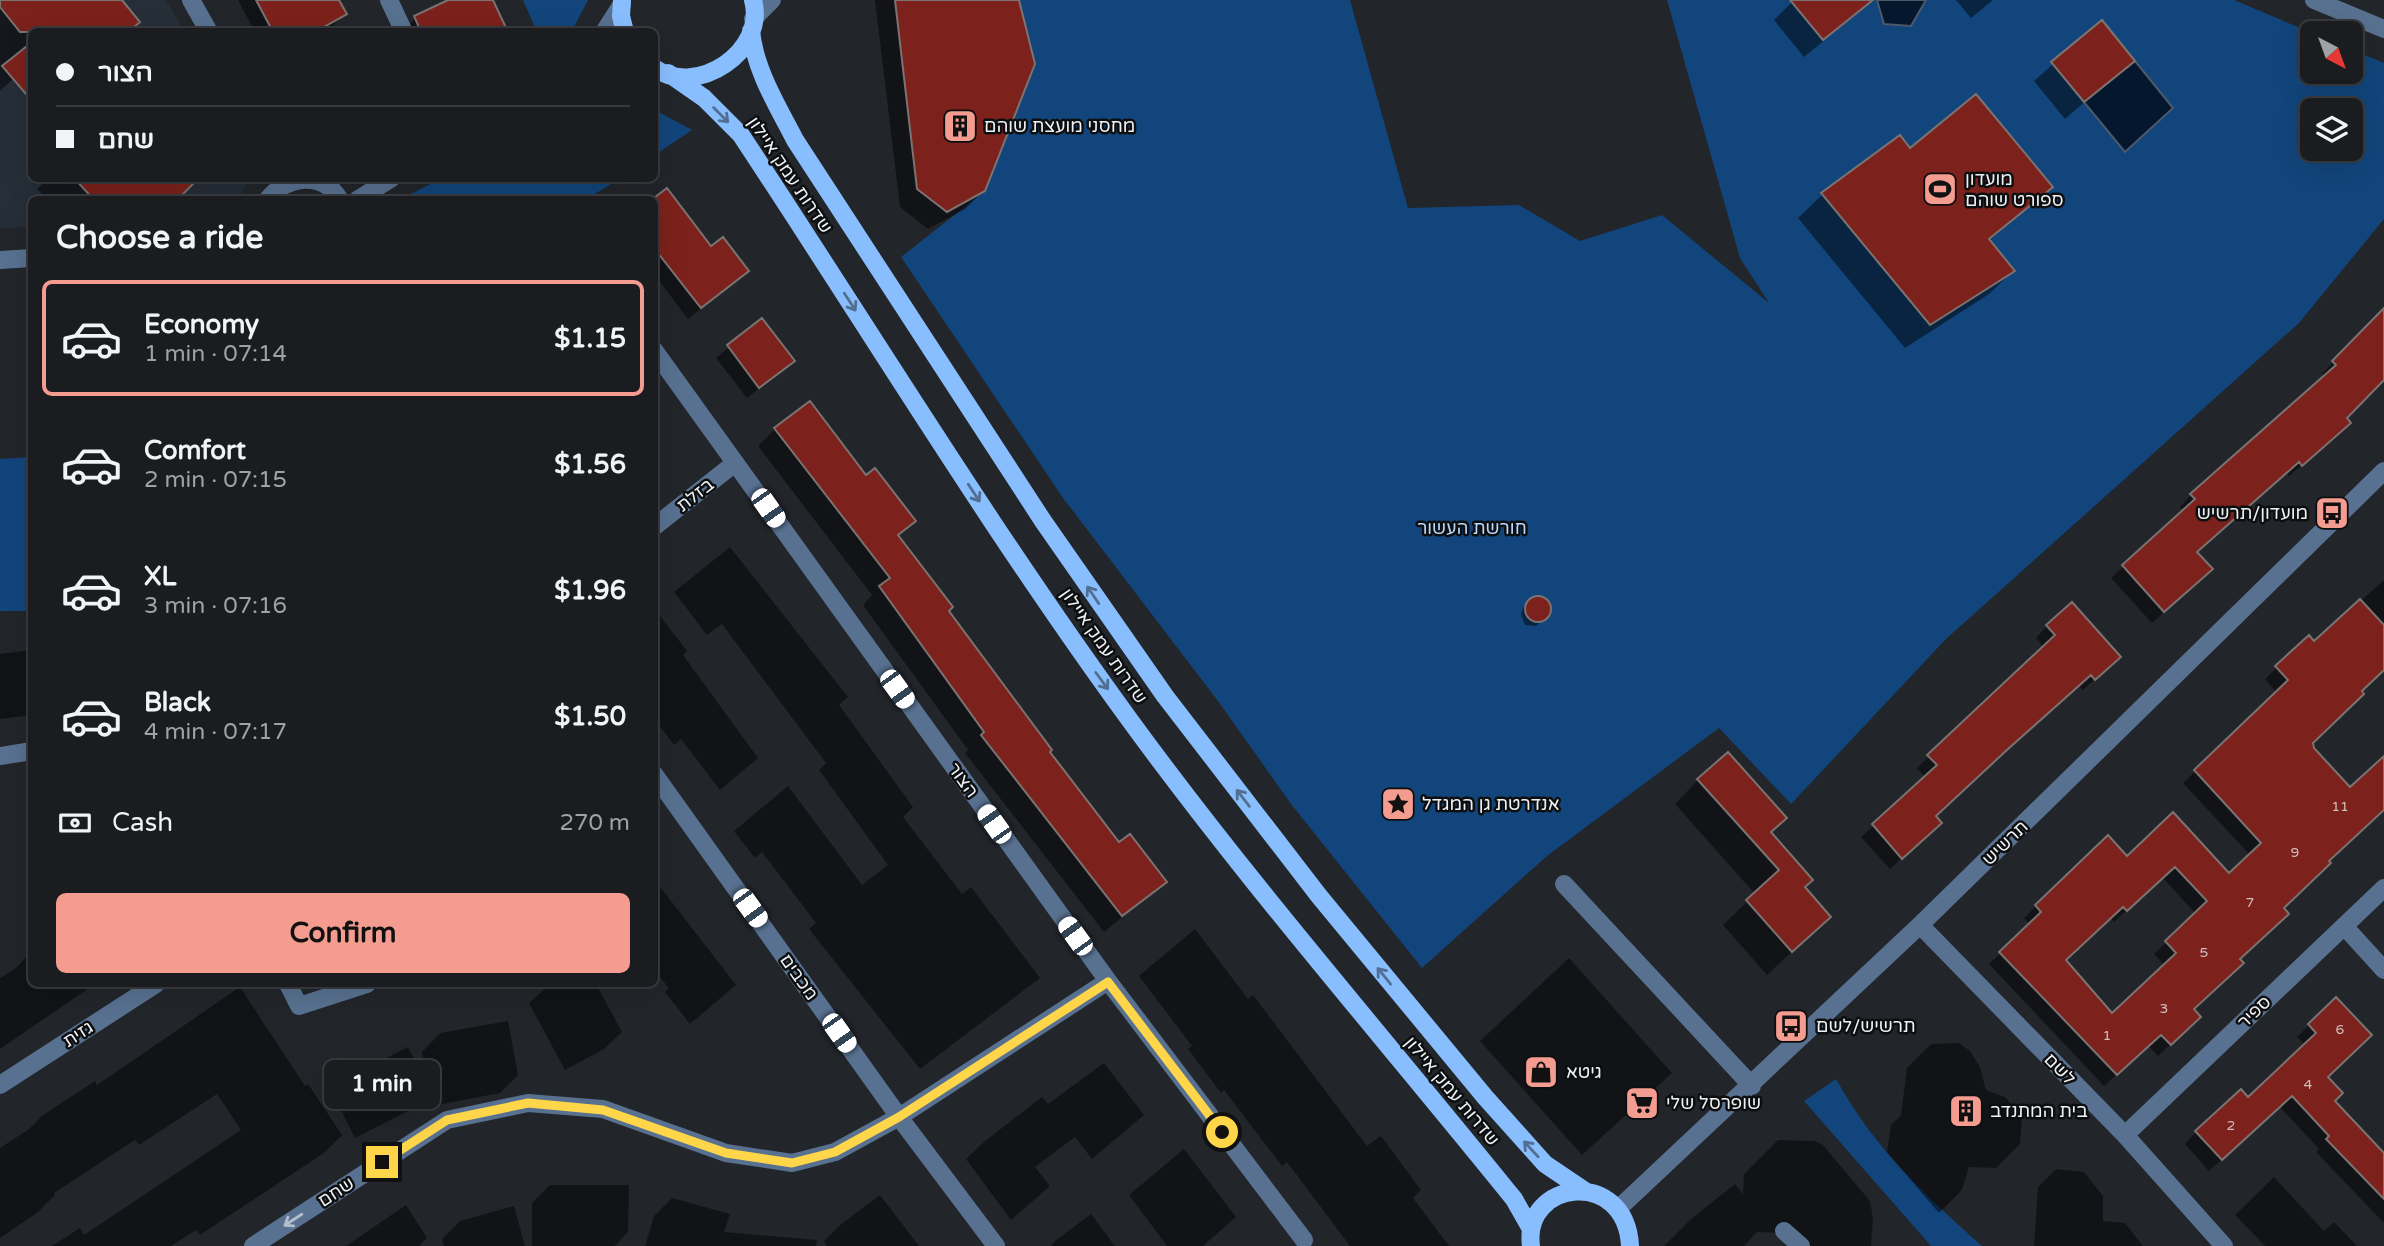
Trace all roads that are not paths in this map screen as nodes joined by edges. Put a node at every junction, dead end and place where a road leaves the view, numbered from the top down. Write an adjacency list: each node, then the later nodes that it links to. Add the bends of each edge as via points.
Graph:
1 (191, 0): 8 (street)
2 (388, 0): 9 (street)
3 (753, 0): 7 (main road, שדרות עמק איילון)
4 (772, 0): 7 (street)
5 (2314, 0): 12 (street)
6 (622, 2): 10 (street); 11 (main road)
7 (752, 25): 13 (main road, via 741,51 723,67 681,77); 42 (main road, שדרות עמק איילון, one-way to 7, via 1545,1164 1485,1097 1319,896 1165,696 948,377 795,140 753,50)
8 (207, 28)
9 (402, 28)
10 (606, 28)
11 (625, 28)
12 (2384, 29)
13 (658, 69): 45 (main road, שדרות עמק איילון, one-way to 45, via 704,98 741,135 1008,544 1131,722 1293,932 1514,1199)
14 (286, 182): 17 (street)
15 (320, 182): 18 (street)
16 (385, 182): 19 (street)
17 (271, 196)
18 (337, 196)
19 (363, 196)
20 (28, 258): 21 (street)
21 (0, 260)
22 (658, 356): 23 (street, הצור)
23 (735, 463): 25 (street, בזלת); 34 (street, הצור)
24 (2384, 471): 31 (street, תרשיש)
25 (658, 524)
26 (28, 752): 27 (street)
27 (0, 756)
28 (658, 780): 40 (street, מכבים)
29 (1564, 884): 39 (street)
30 (2384, 888): 32 (street, ספיר)
31 (1920, 925): 39 (street, תרשיש); 41 (street, לשם)
32 (2344, 926): 33 (street); 41 (street, ספיר)
33 (2384, 970)
34 (1108, 982): 40 (street, שחם); 46 (street, הצור)
35 (151, 987): 38 (street, גזית)
36 (290, 987): 37 (street, via 299,1006)
37 (358, 987)
38 (0, 1085)
39 (1752, 1086): 43 (street, תרשיש)
40 (899, 1117): 47 (street, שחם, one-way to 47, via 835,1152 792,1163 726,1153 603,1110 528,1103 447,1120); 48 (street, מכבים)
41 (2124, 1135): 51 (street, לשם)
42 (1585, 1191): 43 (main road, שדרות עמק איילון); 45 (main road, via 1550,1200 1538,1212)
43 (1619, 1208): 49 (main road, via 1629,1229)
44 (1784, 1231): 50 (street)
45 (1531, 1237)
46 (1304, 1240)
47 (253, 1246)
48 (996, 1246)
49 (1630, 1246)
50 (1801, 1246)
51 (2224, 1246)

